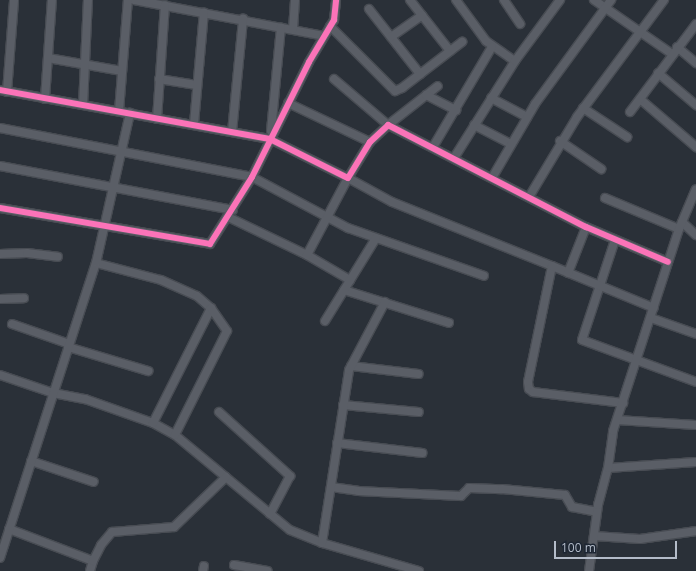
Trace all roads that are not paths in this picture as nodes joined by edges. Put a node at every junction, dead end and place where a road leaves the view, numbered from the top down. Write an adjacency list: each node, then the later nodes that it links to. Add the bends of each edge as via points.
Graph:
1 (14, 0): 44 (street)
2 (52, 0): 33 (street)
3 (88, 0): 36 (street)
4 (128, 0): 37 (street)
5 (134, 0): 15 (street)
6 (294, 0): 25 (street)
7 (336, 0): 23 (street, via 336,15)
8 (410, 0): 19 (street)
9 (456, 0): 30 (street)
10 (504, 0): 21 (street)
11 (560, 0): 34 (street)
12 (594, 0): 16 (street)
13 (611, 0): 16 (street)
14 (664, 0): 26 (street)
15 (165, 5): 18 (street); 40 (street)
16 (605, 8): 26 (street); 57 (street)
17 (369, 9): 28 (street)
18 (204, 12): 20 (street); 42 (street)
19 (422, 15): 28 (street); 31 (street)
20 (243, 19): 24 (street); 63 (street)
21 (520, 24)
22 (696, 24): 32 (street)
23 (330, 26): 27 (street); 39 (street, via 395,90)
24 (281, 27): 25 (street); 64 (street)
25 (293, 29): 27 (street)
26 (640, 31): 32 (street); 52 (street)
27 (324, 36): 49 (street)
28 (391, 37): 39 (street)
29 (462, 42): 31 (street)
30 (492, 47): 34 (street); 53 (street)
31 (450, 51): 39 (street)
32 (674, 51): 35 (street); 38 (street)
33 (48, 58): 36 (street); 47 (street)
34 (515, 61): 46 (street)
35 (696, 63)
36 (85, 64): 37 (street); 50 (street)
37 (122, 71): 54 (street)
38 (658, 73): 48 (street); 51 (street)
39 (420, 74)
40 (160, 78): 42 (street); 58 (street)
41 (334, 79): 60 (street)
42 (197, 85): 59 (street)
43 (438, 86): 45 (street)
44 (4, 91): 47 (street)
45 (426, 95): 53 (street); 60 (street)
46 (491, 98): 57 (street); 61 (street)
47 (45, 99): 50 (street)
48 (640, 99): 55 (street); 69 (street)
49 (288, 103): 64 (street); 67 (street)
50 (83, 105): 54 (street)
51 (696, 105)
52 (583, 108): 65 (street); 66 (street)
53 (456, 110): 70 (street)
54 (119, 112): 56 (street)
55 (630, 112)
56 (130, 113): 58 (street); 71 (street)
57 (527, 117): 68 (street)
58 (156, 119): 59 (street)
59 (194, 124): 63 (street)
60 (388, 125): 67 (street); 70 (street)
61 (474, 125): 68 (street); 72 (street)
62 (0, 128): 71 (street)
63 (232, 132): 64 (street)
64 (271, 137): 75 (street); 76 (street)
65 (627, 137)
66 (560, 141): 74 (street); 80 (street)
67 (370, 142): 76 (street)
68 (511, 144): 77 (street)
69 (696, 147)
70 (433, 148): 72 (street)
71 (121, 152): 75 (street); 78 (street)
72 (454, 158): 77 (street)
73 (0, 166): 78 (street)
74 (601, 169)
75 (252, 177): 83 (street); 85 (street)
76 (348, 178): 85 (street); 97 (street, via 392,202)
77 (492, 178): 80 (street)
78 (111, 188): 83 (street); 87 (street)
79 (696, 189): 86 (street)
80 (529, 197): 88 (street)
81 (605, 198): 86 (street)
82 (0, 208): 87 (street)
83 (233, 210): 84 (street)
84 (228, 217): 87 (street, via 208,245); 93 (street)
85 (327, 217): 90 (street); 93 (street)
86 (680, 225): 89 (street); 95 (street)
87 (103, 227): 96 (street)
88 (586, 227): 91 (street); 98 (street)
89 (696, 235)
90 (376, 238): 99 (street); 100 (street)
91 (615, 240): 95 (street); 101 (street)
92 (0, 254): 94 (street, via 27,253)
93 (307, 255): 100 (street)
94 (58, 257)
95 (668, 262): 107 (street)
96 (96, 263): 106 (street, via 161,280 197,296); 113 (street)
97 (552, 266): 98 (street); 121 (street, via 528,382 529,389 533,392)
98 (568, 272): 101 (street)
99 (484, 276)
100 (350, 280): 102 (street)
101 (598, 285): 107 (street); 114 (street, via 582,340)
102 (344, 290): 105 (street); 109 (street)
103 (24, 298): 104 (street)
104 (0, 299)
105 (385, 302): 110 (street); 115 (street)
106 (211, 308): 126 (street); 128 (street, via 227,331)
107 (654, 308): 108 (street)
108 (650, 318): 112 (street); 114 (street)
109 (325, 321)
110 (449, 323)
111 (12, 324): 113 (street)
112 (696, 334)
113 (68, 346): 116 (street); 120 (street)
114 (638, 359): 119 (street); 121 (street)
115 (351, 366): 117 (street); 122 (street)
116 (148, 371)
117 (419, 374)
118 (0, 375): 120 (street)
119 (696, 382)
120 (52, 393): 126 (street, via 85,399); 131 (street)
121 (623, 402): 125 (street)
122 (343, 405): 124 (street); 129 (street)
123 (219, 412): 138 (street, via 290,476)
124 (419, 412)
125 (617, 420): 127 (street); 133 (street, via 611,438)
126 (153, 423): 128 (street)
127 (696, 425)
128 (175, 435): 134 (street)
129 (337, 443): 130 (street); 136 (street)
130 (422, 453)
131 (31, 461): 135 (street); 139 (street)
132 (696, 462): 133 (street)
133 (608, 468): 137 (street)
134 (226, 477): 138 (street); 144 (street, via 174,527 112,532 101,545)
135 (94, 482)
136 (331, 487): 137 (street, via 461,496 469,488 502,489 565,495 572,507); 142 (street)
137 (597, 512): 141 (street)
138 (270, 514): 142 (street, via 290,530)
139 (9, 529): 143 (street); 144 (street)
140 (696, 531): 141 (street, via 640,539)
141 (594, 536): 151 (street)
142 (322, 543): 145 (street)
143 (0, 558)
144 (93, 561): 147 (street)
145 (388, 562): 149 (street); 150 (street)
146 (234, 565): 148 (street)
147 (90, 571)
148 (267, 571)
149 (385, 571)
150 (419, 571)
151 (589, 571)

